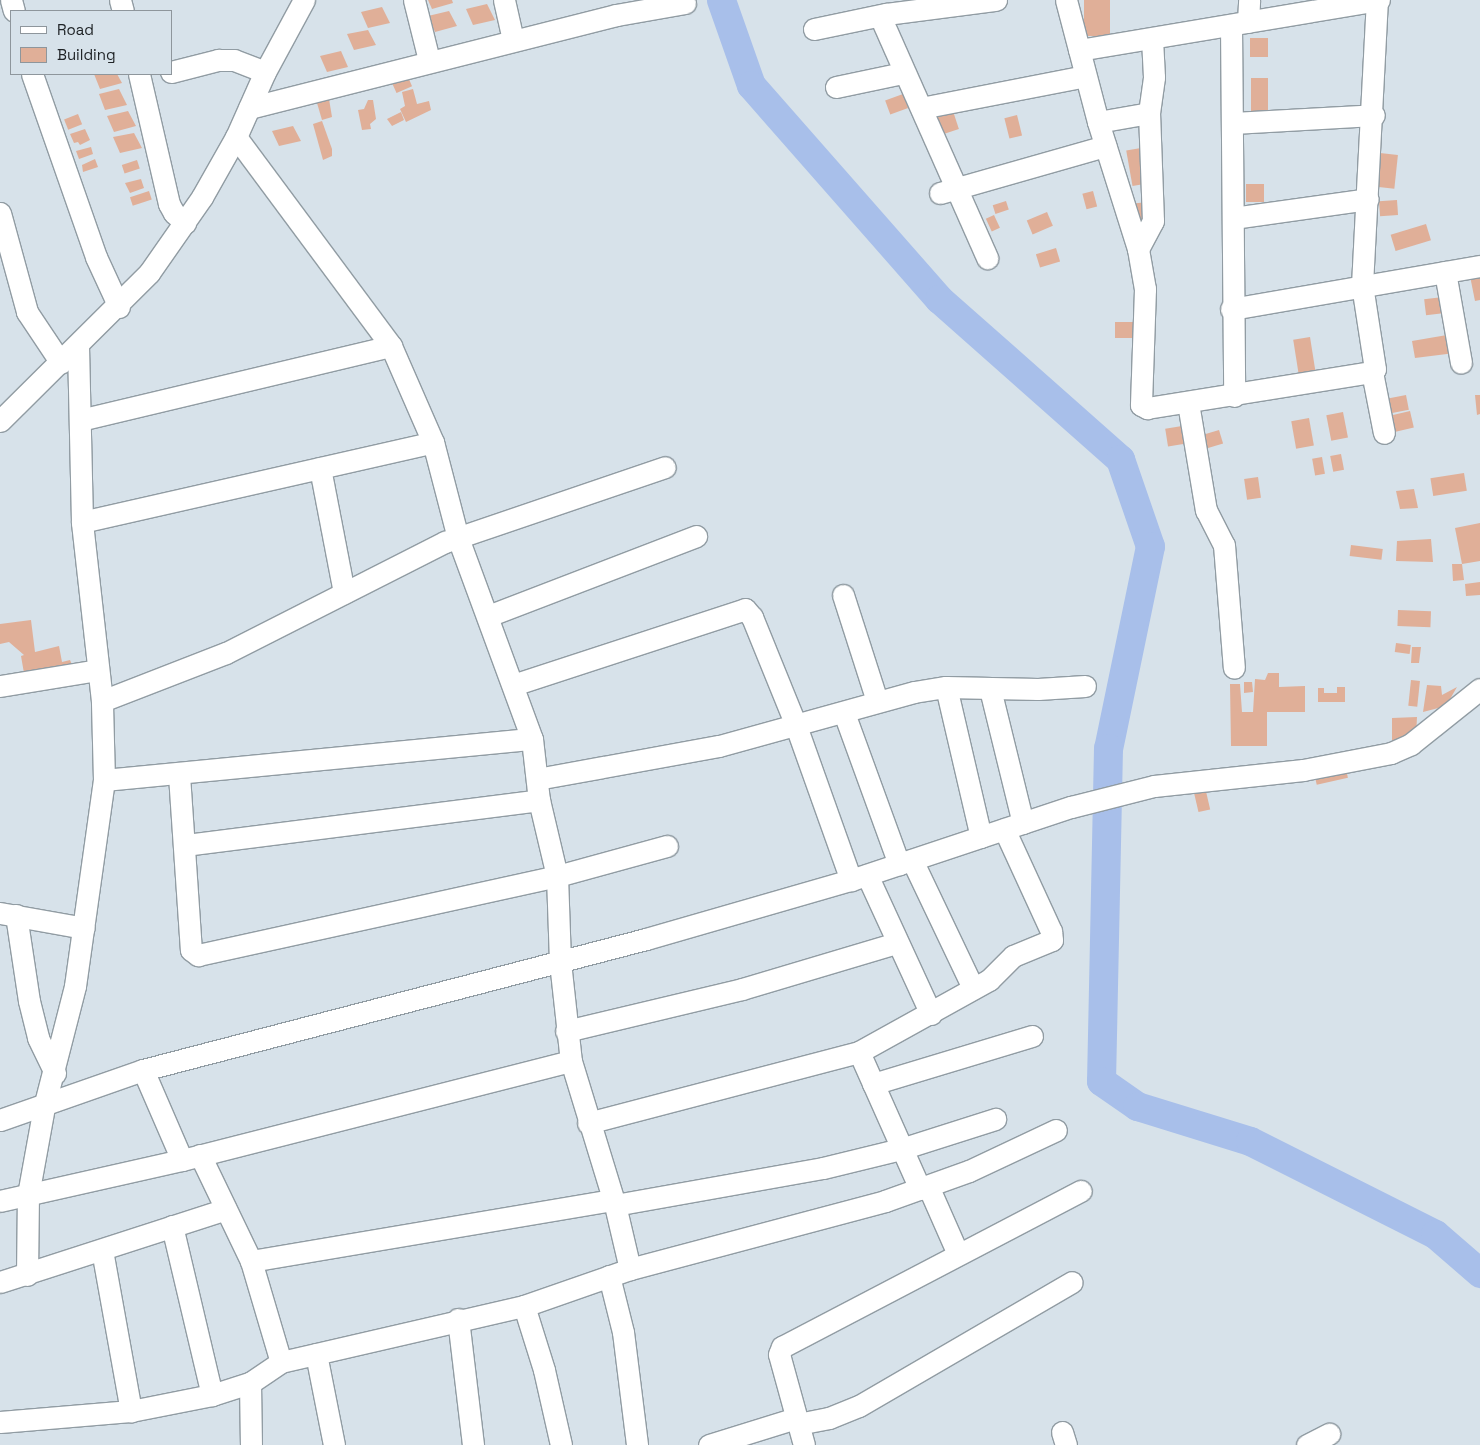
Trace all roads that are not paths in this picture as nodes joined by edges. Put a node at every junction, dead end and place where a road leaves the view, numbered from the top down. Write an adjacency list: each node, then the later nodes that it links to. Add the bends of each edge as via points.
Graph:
1 (304, 0): 19 (street)
2 (414, 0): 17 (street)
3 (504, 0): 15 (street)
4 (996, 0): 11 (street)
5 (1066, 0): 16 (street)
6 (1249, 0): 12 (street)
7 (1378, 0): 9 (street); 29 (street)
8 (685, 3): 10 (street)
9 (1333, 3): 12 (street)
10 (614, 7): 15 (street)
11 (867, 11): 13 (street); 20 (street)
12 (1239, 24): 14 (street); 31 (street)
13 (814, 29)
14 (1152, 39): 16 (street); 28 (street, via 1154,77)
15 (513, 40): 17 (street)
16 (1079, 50): 23 (street)
17 (429, 60): 26 (street)
18 (172, 72): 19 (street, via 226,60)
19 (265, 72): 26 (street)
20 (903, 73): 25 (street); 27 (street)
21 (32, 75): 44 (street, via 96,257)
22 (156, 75): 24 (street)
23 (1085, 76): 27 (street); 30 (street)
24 (139, 77): 38 (street, via 169,204 174,214)
25 (836, 87)
26 (249, 108): 32 (street)
27 (920, 108): 34 (street)
28 (1149, 113): 30 (street); 39 (street, via 1153,221)
29 (1374, 115): 31 (street); 35 (street)
30 (1098, 122): 33 (street)
31 (1233, 124): 37 (street)
32 (236, 137): 38 (street); 46 (street)
33 (1105, 146): 34 (street); 39 (street)
34 (948, 191): 40 (street)
35 (1368, 200): 37 (street); 43 (street)
36 (0, 213): 48 (street, via 27,312)
37 (1233, 218): 45 (street)
38 (185, 222): 44 (street, via 149,273)
39 (1138, 249): 52 (street, via 1145,289 1141,404 1147,408)
40 (986, 258)
41 (1480, 266): 42 (street)
42 (1445, 272): 43 (street); 49 (street)
43 (1362, 285): 45 (street); 50 (street, via 1375,361)
44 (119, 307): 47 (street)
45 (1232, 309): 51 (street)
46 (391, 346): 53 (street); 56 (street)
47 (78, 347): 48 (street); 53 (street)
48 (61, 363): 54 (street)
49 (1461, 363)
50 (1372, 372): 51 (street); 55 (street)
51 (1234, 396): 52 (street)
52 (1188, 403): 65 (street, via 1206,510 1224,545)
53 (80, 420): 59 (street)
54 (0, 421)
55 (1384, 433)
56 (433, 442): 58 (street); 61 (street)
57 (665, 466): 61 (street)
58 (320, 468): 59 (street); 62 (street)
59 (82, 522): 66 (street)
60 (696, 536): 64 (street)
61 (458, 538): 62 (street); 64 (street)
62 (344, 593): 73 (street, via 226,653)
63 (843, 595): 74 (street)
64 (488, 616): 67 (street)
65 (1234, 668)
66 (98, 670): 68 (street); 73 (street)
67 (512, 685): 76 (street, via 745,609 752,618); 77 (street)
68 (0, 686)
69 (1085, 686): 71 (street)
70 (946, 687): 71 (street); 74 (street); 83 (street)
71 (990, 689): 82 (street)
72 (1480, 689): 82 (street, via 1411,744 1391,753 1303,770 1154,786 1071,807)
73 (102, 701): 80 (street)
74 (877, 701): 75 (street)
75 (844, 713): 76 (street); 86 (street)
76 (795, 723): 79 (street, via 719,746); 88 (street)
77 (532, 739): 78 (street); 79 (street)
78 (179, 775): 80 (street); 84 (street)
79 (538, 779): 81 (street)
80 (104, 780): 90 (street)
81 (539, 800): 84 (street); 87 (street)
82 (1014, 826): 83 (street); 93 (street, via 1054,936 1052,940 1013,956 989,980)
83 (981, 837): 86 (street)
84 (185, 845): 87 (street, via 191,950 198,955)
85 (667, 846): 87 (street)
86 (906, 862): 88 (street); 93 (street)
87 (557, 876): 92 (street)
88 (859, 877): 91 (street); 92 (street)
89 (8, 914): 90 (street); 100 (street, via 36,1029 47,1063)
90 (84, 928): 100 (street)
91 (896, 943): 94 (street); 95 (street, via 751,987)
92 (560, 962): 95 (street); 99 (street)
93 (973, 988): 94 (street)
94 (931, 1014): 97 (street, via 872,1042)
95 (566, 1032): 98 (street)
96 (1032, 1036): 101 (street)
97 (859, 1052): 101 (street); 105 (street)
98 (571, 1061): 105 (street); 108 (street)
99 (143, 1070): 102 (street); 108 (street)
100 (55, 1073): 102 (street)
101 (873, 1084): 107 (street)
102 (44, 1107): 104 (street); 111 (street)
103 (995, 1119): 107 (street)
104 (0, 1120)
105 (588, 1123): 113 (street)
106 (1056, 1130): 109 (street)
107 (901, 1149): 109 (street); 113 (street, via 771,1178)
108 (191, 1157): 111 (street); 114 (street)
109 (924, 1187): 117 (street); 119 (street, via 876,1204)
110 (1081, 1191): 117 (street)
111 (28, 1195): 112 (street); 120 (street)
112 (0, 1201)
113 (614, 1202): 118 (street); 119 (street)
114 (226, 1209): 115 (street); 118 (street)
115 (172, 1226): 116 (street); 129 (street)
116 (102, 1250): 120 (street); 130 (street)
117 (958, 1254): 131 (street, via 782,1346 778,1354)
118 (250, 1261): 127 (street)
119 (630, 1269): 121 (street)
120 (27, 1275): 122 (street)
121 (609, 1276): 124 (street); 139 (street, via 623,1332)
122 (0, 1282)
123 (1072, 1282): 131 (street, via 859,1406 829,1418)
124 (524, 1306): 125 (street); 138 (street, via 544,1370)
125 (458, 1319): 126 (street); 137 (street)
126 (316, 1354): 127 (street); 136 (street)
127 (281, 1362): 128 (street)
128 (250, 1383): 129 (street); 135 (street)
129 (212, 1395): 130 (street)
130 (131, 1411): 132 (street)
131 (797, 1421): 134 (street); 140 (street)
132 (0, 1422)
133 (1329, 1434): 141 (street)
134 (718, 1444)
135 (251, 1445)
136 (334, 1445)
137 (474, 1445)
138 (560, 1445)
139 (636, 1445)
140 (804, 1445)
141 (1307, 1445)

